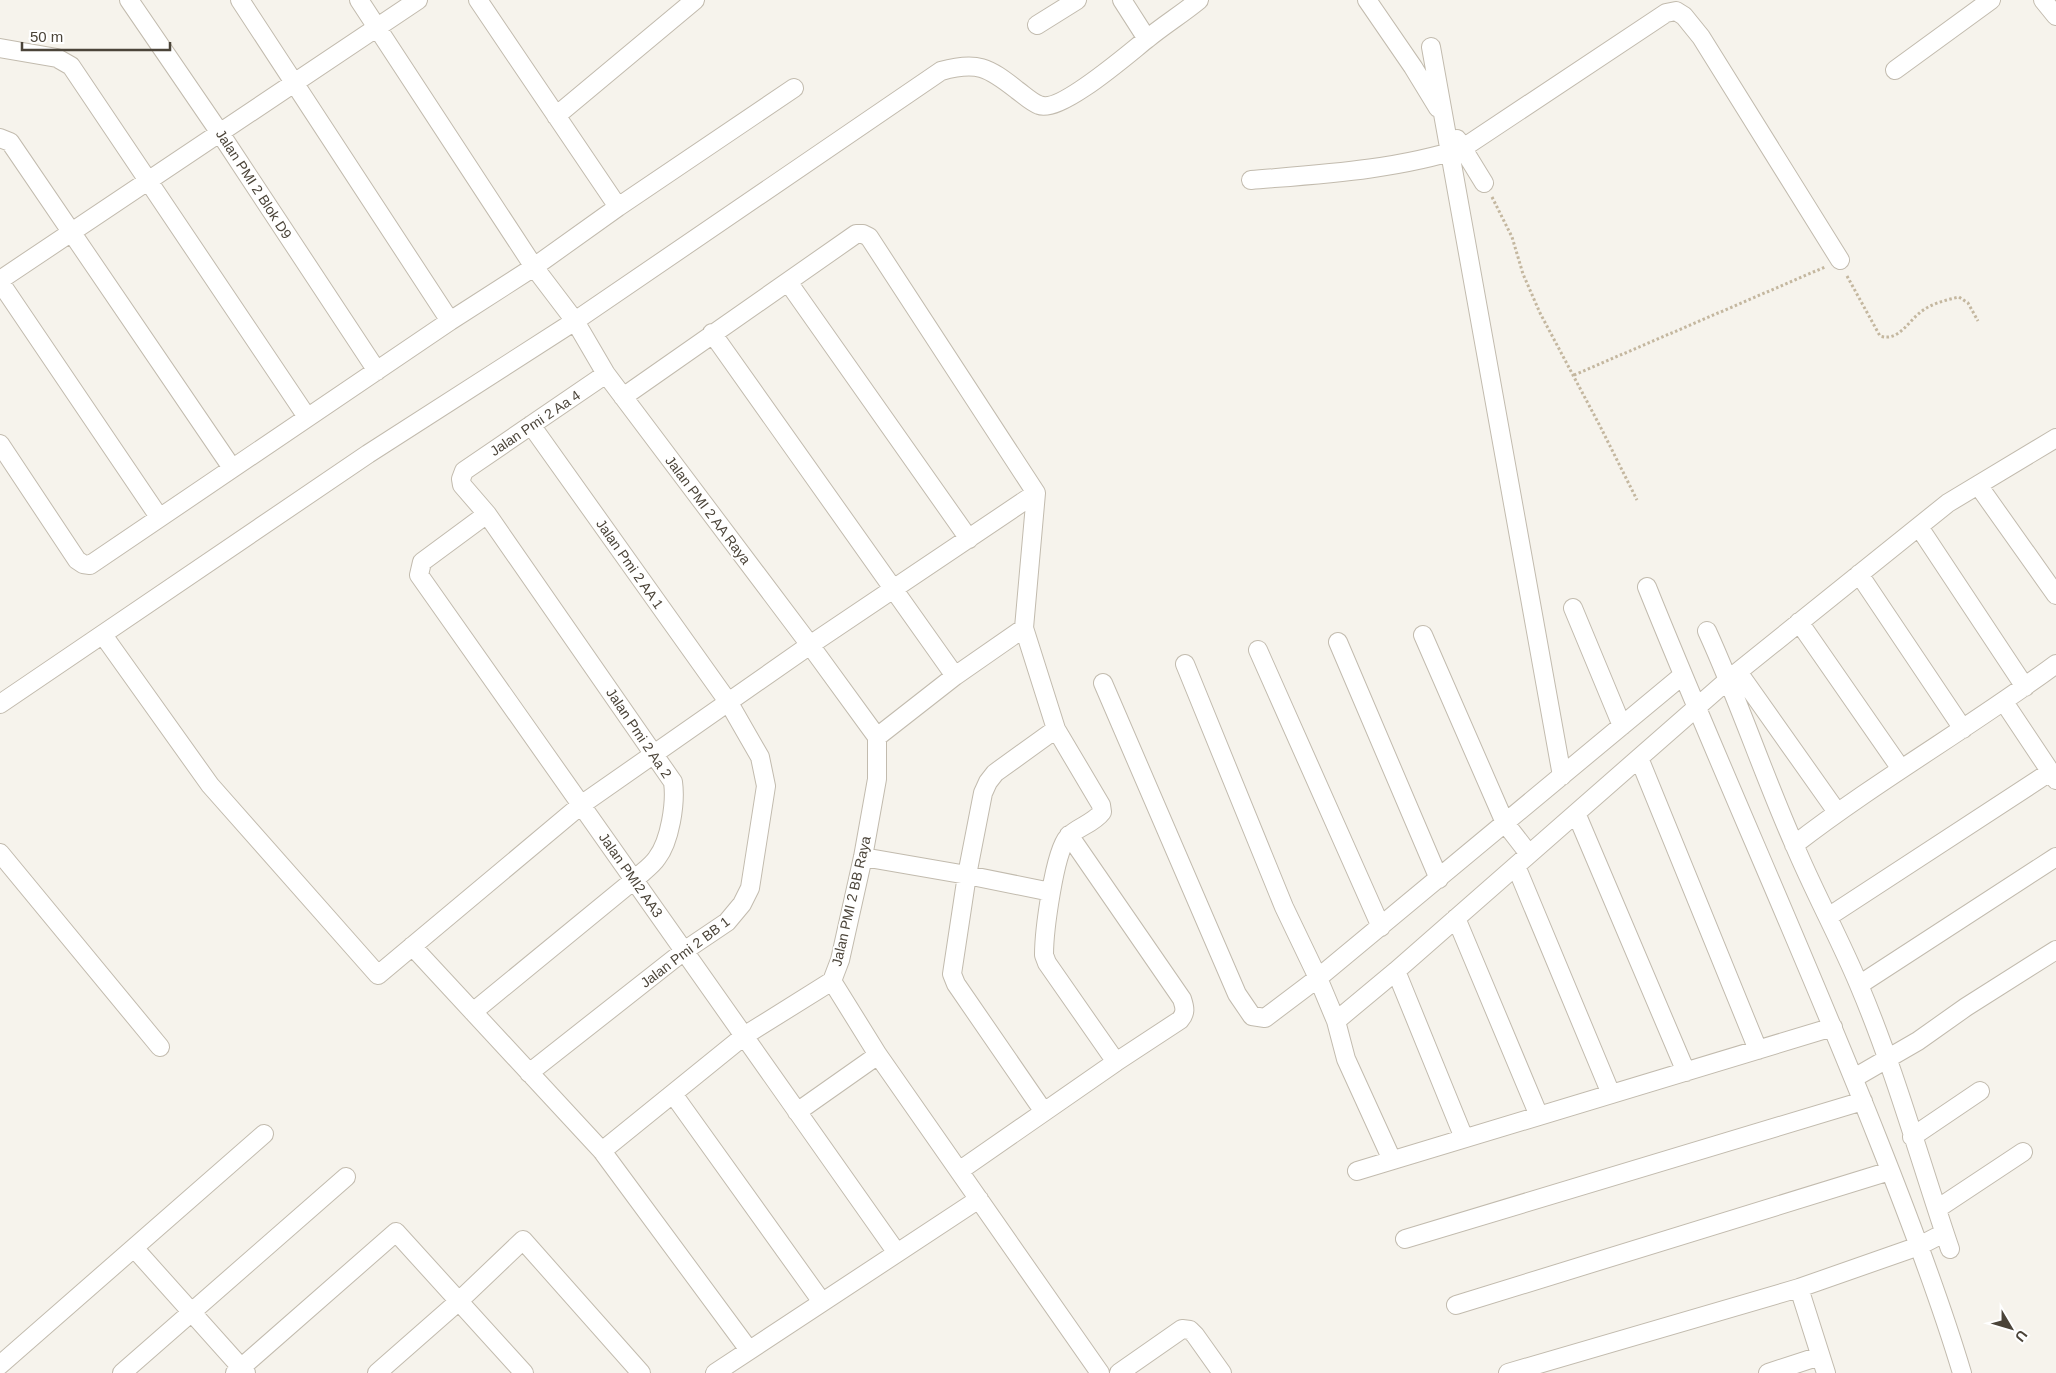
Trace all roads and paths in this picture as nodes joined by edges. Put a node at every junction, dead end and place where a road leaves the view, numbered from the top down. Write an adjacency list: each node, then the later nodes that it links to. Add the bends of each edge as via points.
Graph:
1 (129, 0): 23 (street, Jalan PMI 2 Blok D9)
2 (240, 0): 20 (street)
3 (359, 0): 15 (street, Jalan PMI 2 AA Raya)
4 (418, 0): 15 (street)
5 (478, 0): 22 (street)
6 (696, 0): 22 (street)
7 (1077, 0): 14 (street)
8 (1122, 0): 16 (street)
9 (1199, 0): 16 (street)
10 (1367, 0): 25 (street, via 1413,66)
11 (1991, 0): 19 (street)
12 (2043, 0): 13 (street)
13 (2056, 16)
14 (1037, 25)
15 (377, 26): 20 (street); 32 (street, Jalan PMI 2 AA Raya)
16 (1147, 38): 36 (street, via 1122,61 1065,100 1049,107 1040,106 984,68 970,65 941,71)
17 (1431, 47): 87 (street)
18 (0, 48): 27 (street, via 57,58 71,66)
19 (1895, 70)
20 (294, 83): 23 (street); 35 (street)
21 (794, 88): 29 (street)
22 (556, 116): 29 (street)
23 (220, 133): 27 (street); 39 (street, Jalan PMI 2 Blok D9)
24 (0, 138): 30 (street, via 10,142)
25 (1463, 148): 26 (street, via 1437,156 1333,173); 28 (street); 31 (street, via 1666,13 1676,11 1701,37)
26 (1252, 180)
27 (148, 181): 30 (street); 43 (street)
28 (1484, 183): 41 (path, via 1512,237 1540,313)
29 (618, 207): 32 (street)
30 (71, 232): 33 (street); 47 (street)
31 (1840, 260): 37 (path, via 1880,336 1897,336 1921,312 1937,302 1959,298 1968,303); 41 (path)
32 (534, 267): 35 (street); 36 (street, Jalan PMI 2 AA Raya)
33 (0, 281): 53 (street)
34 (788, 282): 38 (street); 50 (street, via 856,234 869,238); 55 (street)
35 (450, 321): 39 (street)
36 (575, 321): 40 (street, Jalan PMI 2 AA Raya); 64 (street, via 368,454)
37 (1978, 321)
38 (712, 333): 42 (street); 58 (street)
39 (377, 370): 43 (street)
40 (606, 374): 42 (street, Jalan PMI 2 AA Raya); 44 (street, Jalan Pmi 2 Aa 4)
41 (1574, 375): 51 (path)
42 (623, 397): 67 (street, Jalan PMI 2 AA Raya)
43 (307, 417): 47 (street)
44 (531, 425): 48 (street, Jalan Pmi 2 Aa 4); 77 (street, Jalan Pmi 2 AA 1)
45 (0, 444): 53 (street, via 77,560 83,564 90,565)
46 (2053, 445): 49 (street)
47 (232, 468): 53 (street)
48 (464, 471): 52 (street, Jalan Pmi 2 Aa 2, via 462,485)
49 (1978, 485): 54 (street); 59 (street)
50 (1036, 493): 55 (street); 62 (street)
51 (1637, 500)
52 (487, 514): 84 (street, Jalan Pmi 2 Aa 2); 89 (street, Jalan PMI2 AA3, via 422,562 419,574)
53 (159, 517)
54 (1919, 526): 56 (street); 75 (street)
55 (968, 539): 58 (street)
56 (1859, 574): 61 (street); 81 (street)
57 (1647, 587): 71 (street)
58 (894, 590): 67 (street); 73 (street)
59 (2056, 595)
60 (1573, 608): 80 (street)
61 (1799, 622): 72 (street); 86 (street)
62 (1024, 628): 73 (street); 82 (street)
63 (1707, 631): 72 (street)
64 (103, 635): 78 (street); 107 (street, via 210,785 378,975)
65 (1424, 635): 92 (street)
66 (1338, 642): 101 (street)
67 (810, 645): 77 (street); 83 (street)
68 (1258, 650): 106 (street)
69 (1185, 664): 111 (street, via 1280,898)
70 (2056, 664): 75 (street)
71 (1682, 675): 79 (street); 80 (street)
72 (1734, 675): 79 (street); 90 (street); 94 (street, via 1751,739)
73 (956, 676): 83 (street)
74 (1103, 683): 111 (street, via 1237,994 1252,1016 1264,1018)
75 (2025, 687): 76 (street)
76 (2004, 702): 81 (street); 88 (street)
77 (729, 703): 84 (street); 109 (street, Jalan Pmi 2 BB 1, via 760,757 766,786 750,888 727,922)
78 (0, 704)
79 (1696, 708): 85 (street); 116 (street)
80 (1622, 726): 87 (street)
81 (1963, 729): 86 (street)
82 (1056, 730): 93 (street, via 1102,812); 100 (street, via 995,773 988,782)
83 (877, 737): 97 (street, Jalan PMI 2 BB Raya, via 877,779)
84 (655, 754): 89 (street); 102 (street, Jalan Pmi 2 Aa 2, via 673,782 675,795 665,844 657,860)
85 (1639, 758): 91 (street); 119 (street)
86 (1901, 769): 90 (street)
87 (1562, 776): 92 (street)
88 (2053, 776): 104 (street)
89 (581, 805): 102 (street, Jalan PMI2 AA3); 107 (street)
90 (1837, 812): 94 (street)
91 (1576, 813): 96 (street); 123 (street)
92 (1505, 823): 96 (street); 101 (street)
93 (1070, 835): 103 (street, via 1062,846); 122 (street, via 1185,1007 1180,1020)
94 (1794, 845): 104 (street)
95 (0, 853): 118 (street)
96 (1529, 854): 99 (street)
97 (862, 857): 100 (street); 112 (street, Jalan PMI 2 BB Raya, via 840,960)
98 (2056, 858): 113 (street)
99 (1516, 866): 105 (street); 128 (street)
100 (967, 875): 103 (street); 131 (street, via 952,974)
101 (1439, 879): 106 (street)
102 (634, 880): 109 (street, Jalan PMI2 AA3); 114 (street, Jalan Pmi 2 Aa 2)
103 (1051, 892): 122 (street, via 1044,955 1047,963)
104 (1828, 917): 113 (street)
105 (1456, 918): 110 (street); 132 (street)
106 (1380, 927): 111 (street)
107 (412, 946): 114 (street)
108 (2056, 950): 121 (street)
109 (684, 951): 117 (street, Jalan PMI2 AA3); 124 (street, Jalan Pmi 2 BB 1)
110 (1396, 971): 115 (street); 135 (street)
111 (1318, 978): 115 (street)
112 (832, 981): 117 (street, Jalan PMI 2 BB Raya); 120 (street)
113 (1859, 985): 121 (street)
114 (473, 1012): 124 (street)
115 (1336, 1021): 138 (street, via 1346,1059)
116 (1833, 1027): 119 (street); 125 (street)
117 (744, 1036): 127 (street, Jalan PMI 2 BB Raya); 130 (street, Jalan PMI2 AA3)
118 (160, 1047)
119 (1758, 1050): 123 (street)
120 (878, 1055): 130 (street); 139 (street)
121 (1887, 1059): 125 (street); 134 (street)
122 (1116, 1062): 131 (street)
123 (1686, 1072): 128 (street)
124 (529, 1073): 136 (street)
125 (1854, 1078): 129 (street)
126 (1980, 1091): 134 (street)
127 (673, 1094): 136 (street, Jalan PMI 2 BB Raya); 151 (street)
128 (1611, 1094): 132 (street)
129 (1863, 1101): 141 (street); 145 (street)
130 (797, 1112): 148 (street, Jalan PMI2 AA3)
131 (1044, 1112): 139 (street)
132 (1538, 1116): 135 (street)
133 (264, 1134): 147 (street)
134 (1912, 1137): 144 (street)
135 (1464, 1138): 138 (street)
136 (602, 1151): 154 (street)
137 (2023, 1152): 144 (street)
138 (1392, 1160): 140 (street)
139 (959, 1171): 143 (street)
140 (1357, 1171)
141 (1890, 1171): 146 (street); 152 (street)
142 (346, 1177): 153 (street)
143 (979, 1199): 148 (street); 163 (street)
144 (1937, 1209): 146 (street, via 1947,1241)
145 (1405, 1239)
146 (1919, 1246): 149 (street); 168 (street)
147 (135, 1249): 153 (street); 156 (street)
148 (897, 1253): 151 (street)
149 (1799, 1288): 155 (street); 166 (street)
150 (458, 1301): 157 (street, via 396,1232); 159 (street); 160 (street); 161 (street, via 524,1240)
151 (822, 1302): 154 (street)
152 (1456, 1305)
153 (192, 1312): 157 (street); 158 (street)
154 (750, 1350): 162 (street)
155 (1823, 1365): 167 (street)
156 (0, 1366)
157 (241, 1371)
158 (122, 1373)
159 (378, 1373)
160 (524, 1373)
161 (641, 1373)
162 (715, 1373)
163 (1100, 1373)
164 (1119, 1373): 165 (street, via 1182,1329 1195,1335)
165 (1222, 1373)
166 (1508, 1373)
167 (1768, 1373)
168 (1962, 1373)

